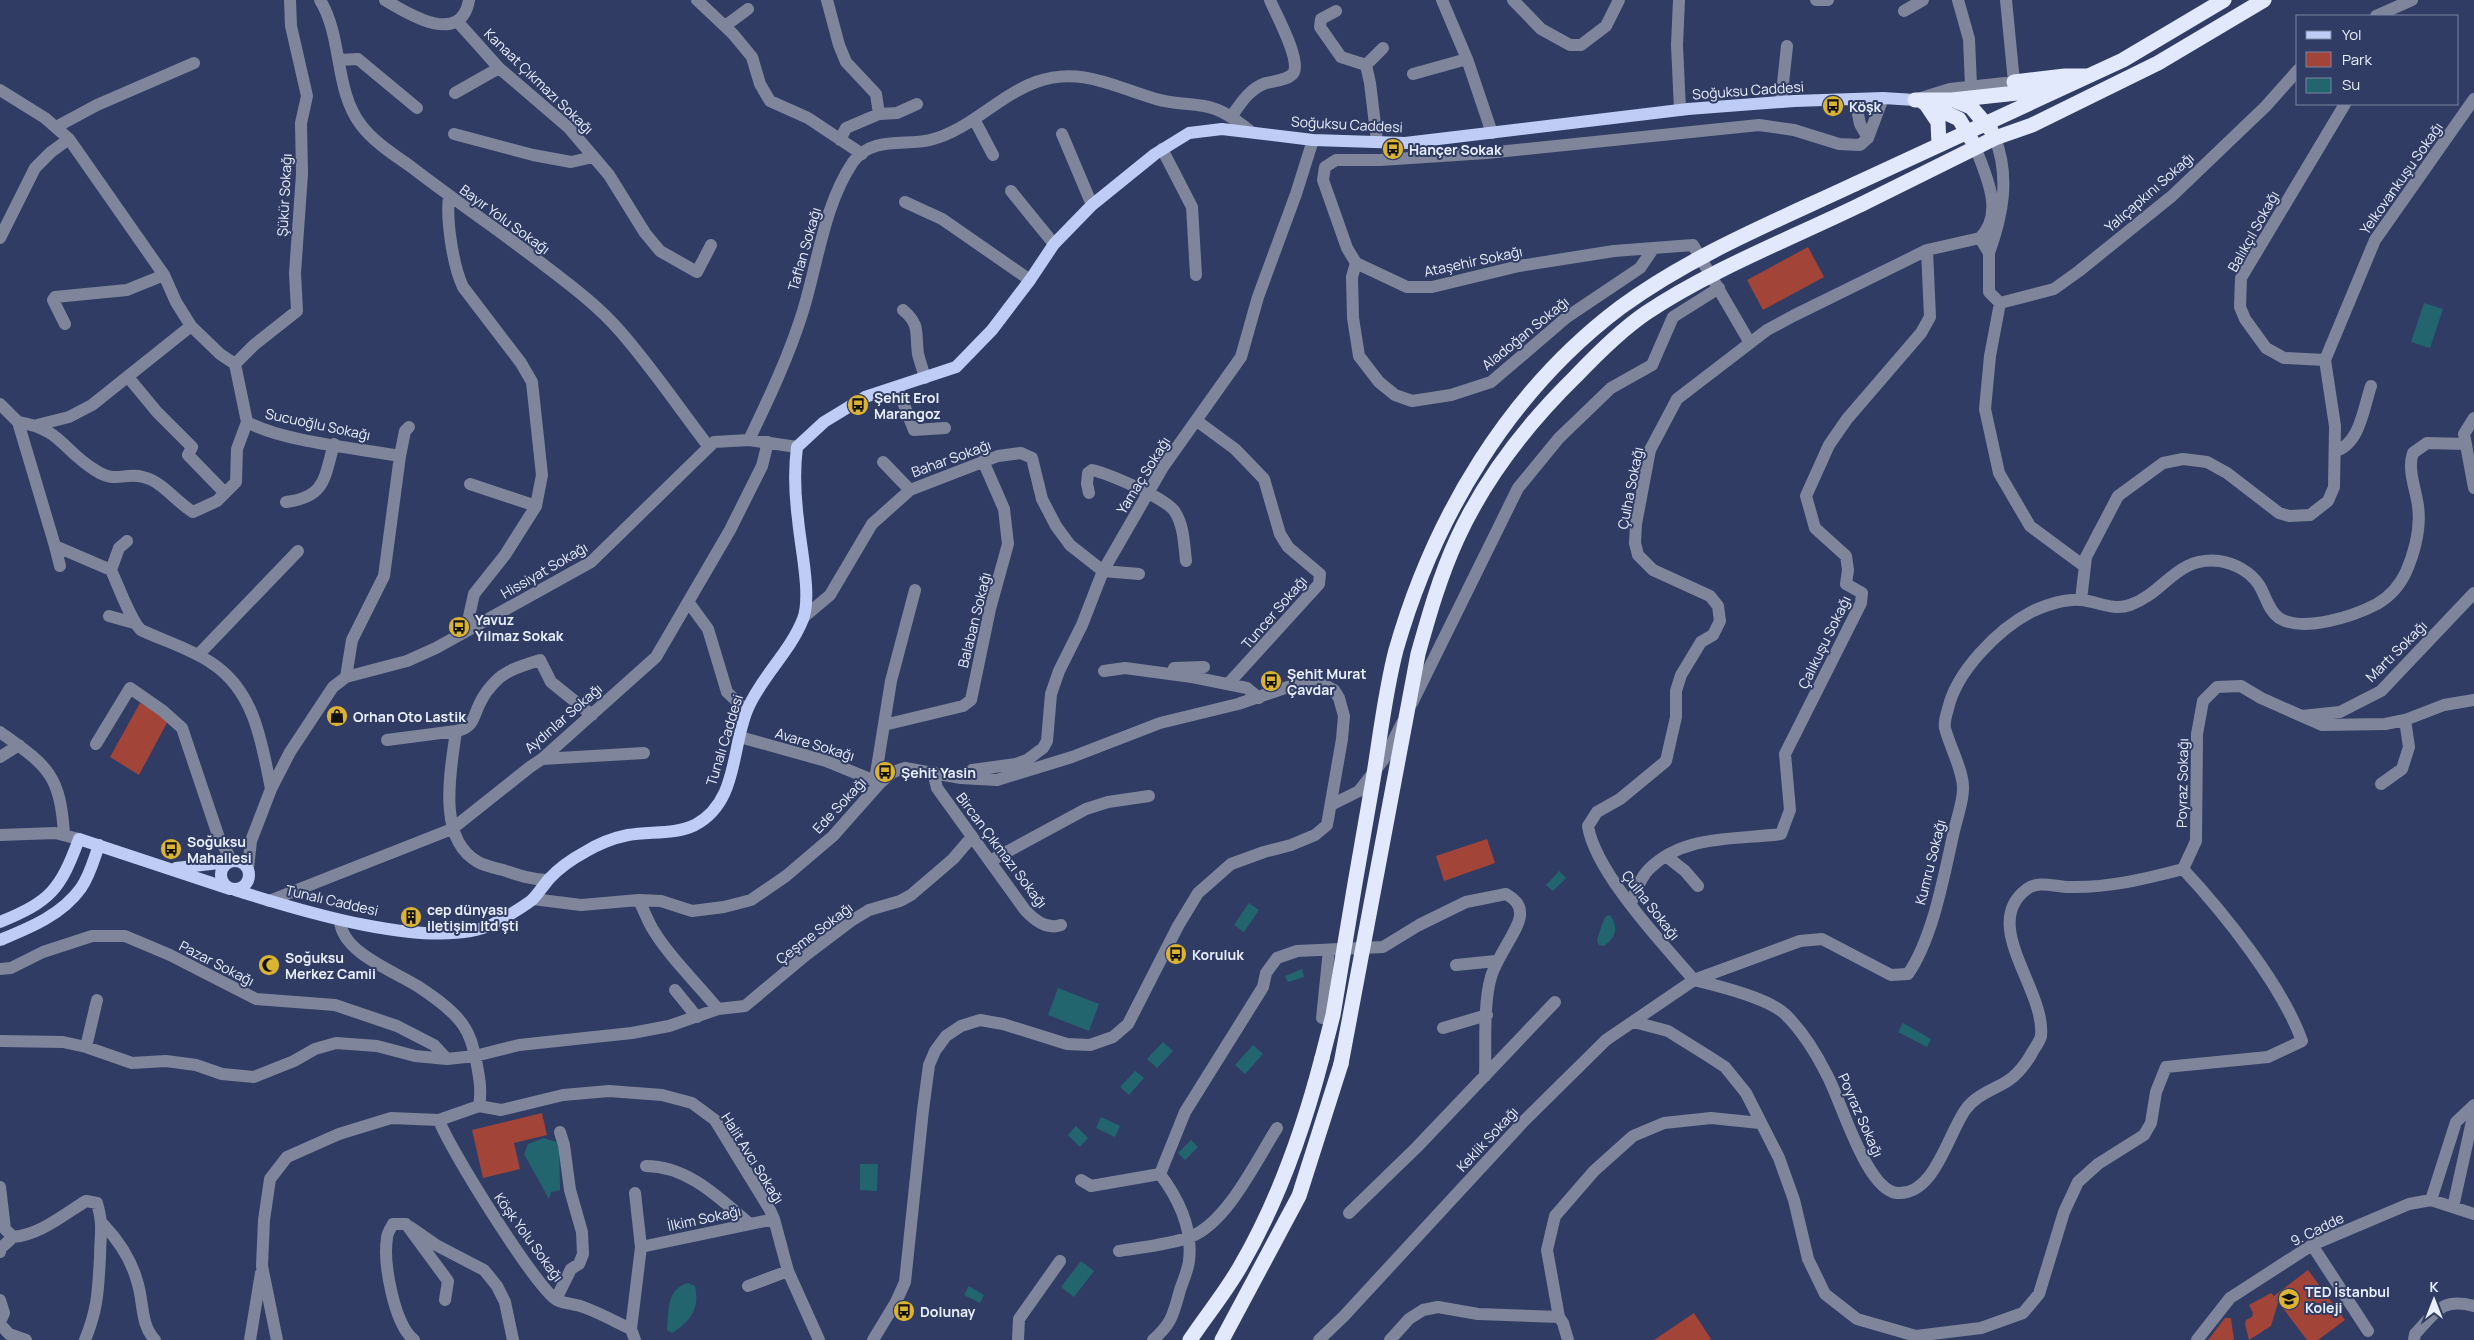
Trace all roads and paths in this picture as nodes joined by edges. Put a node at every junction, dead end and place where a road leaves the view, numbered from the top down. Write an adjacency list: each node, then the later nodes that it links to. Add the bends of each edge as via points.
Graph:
1 (290, 0): 96 (street, Şükür Sokağı, via 291,26 307,96 301,123 302,174 295,273 297,311)
2 (320, 0): 30 (street, Bayır Yolu Sokağı, via 327,11)
3 (385, 0): 25 (street, via 436,26)
4 (469, 0): 25 (street, via 467,10)
5 (698, 0): 26 (street)
6 (828, 0): 52 (street, via 846,62 876,94)
7 (1270, 0): 53 (street, via 1290,47 1294,73 1254,88)
8 (1442, 0): 29 (street)
9 (1513, 0): 10 (street, via 1541,29 1570,45 1581,45 1606,26)
10 (1619, 0)
11 (1679, 0): 51 (street, via 1676,45)
12 (1816, 0): 13 (street)
13 (1828, 0)
14 (1923, 0): 22 (street)
15 (1958, 0): 38 (street, via 1969,39)
16 (2006, 0): 37 (street)
17 (2224, 0): 36 (highway, via 2124,60)
18 (2264, 0): 63 (highway, via 2149,67 2032,125)
19 (2411, 1): 23 (street); 24 (street)
20 (748, 8): 26 (street)
21 (1336, 11): 32 (street, via 1321,19 1320,27 1341,57)
22 (1904, 11)
23 (2378, 15)
24 (2401, 15)
25 (457, 21): 33 (street, Kanaat Çıkmazı Sokağı)
26 (725, 26): 65 (street, via 752,57 760,84 770,101 808,118)
27 (1787, 46): 47 (street)
28 (1383, 48): 32 (street)
29 (1467, 59): 35 (street); 59 (street)
30 (339, 60): 50 (street, via 358,59); 75 (street, Bayır Yolu Sokağı, via 348,102 360,125)
31 (194, 63): 56 (street)
32 (1366, 66): 67 (street)
33 (499, 68): 41 (street); 73 (street, Kanaat Çıkmazı Sokağı, via 569,128)
34 (2296, 72): 90 (street, Yalıçapkını Sokağı, via 2266,106 2172,196 2079,271 2054,290)
35 (1413, 74)
36 (2090, 76): 37 (highway); 39 (highway)
37 (2014, 82): 38 (street, Soğuksu Caddesi)
38 (1971, 86): 46 (street, Soğuksu Caddesi, via 1936,92)
39 (2068, 87): 45 (highway); 55 (highway)
40 (0, 90): 56 (street)
41 (454, 93)
42 (1882, 98): 43 (main road, Soğuksu Caddesi); 46 (main road, Soğuksu Caddesi); 62 (street)
43 (1855, 99): 47 (main road, Soğuksu Caddesi); 62 (street, via 1860,124)
44 (2474, 99): 95 (street, Yelkovankuşu Sokağı, via 2375,240)
45 (1952, 100): 46 (highway); 55 (highway, via 1971,107)
46 (1920, 101): 58 (highway, via 1959,119); 68 (highway, via 1936,116)
47 (1782, 102): 51 (main road, Soğuksu Caddesi)
48 (917, 104): 52 (street, via 897,113)
49 (2344, 105): 95 (street, Balıkçıl Sokağı, via 2241,278 2240,307 2245,320 2266,348 2284,358)
50 (417, 108)
51 (1680, 110): 59 (main road, Soğuksu Caddesi)
52 (879, 114): 65 (street, via 846,128)
53 (1231, 117): 54 (street, Taflan Sokağı, via 1205,106 1158,100 1094,78 1063,75 1035,83); 57 (street, Taflan Sokağı)
54 (974, 118): 71 (street, Taflan Sokağı, via 956,130 930,140 877,144); 72 (street)
55 (1986, 123): 58 (highway); 63 (highway)
56 (56, 127): 64 (street)
57 (1250, 131): 66 (main road, Soğuksu Caddesi); 69 (main road, Soğuksu Caddesi, via 1222,129 1189,133)
58 (1968, 132): 68 (highway); 70 (highway)
59 (1492, 133): 67 (main road, Soğuksu Caddesi, via 1405,142)
60 (454, 134): 73 (street, via 571,162)
61 (1062, 134): 77 (street)
62 (1868, 138): 85 (street, via 1860,146 1839,144 1794,130 1759,125 1486,153 1336,160 1325,167 1323,180 1347,248)
63 (1995, 138): 70 (highway); 84 (street, via 2002,156 2004,192 1998,227)
64 (69, 139): 78 (street, via 35,168); 86 (street)
65 (840, 140): 71 (street)
66 (1313, 140): 67 (main road, Soğuksu Caddesi); 103 (street, Yamaç Sokağı, via 1258,297 1241,357)
67 (1377, 141)
68 (1938, 144): 264 (highway, bridge, via 1736,240 1664,279 1621,307 1530,393 1464,487 1419,580 1396,653 1333,1015 1305,1122 1276,1197 1239,1268)
69 (1162, 149): 77 (main road, Soğuksu Caddesi); 87 (street, via 1192,207)
70 (1976, 149): 79 (street, via 1990,184 1993,202 1987,230); 252 (highway, bridge, via 1693,285 1645,314 1552,400 1526,429 1482,493 1457,539 1435,594 1418,654 1342,1064 1298,1196)
71 (862, 154): 109 (street, Taflan Sokağı, via 854,161 830,211 803,312 780,374)
72 (994, 155)
73 (593, 157): 81 (street, Kanaat Çıkmazı Sokağı, via 609,175 660,251 697,272)
74 (1011, 191): 80 (street)
75 (449, 197): 114 (street, Bayır Yolu Sokağı, via 543,264 619,329); 126 (street, via 447,213 458,277 521,362 532,382 542,475)
76 (905, 202): 88 (street, via 942,219)
77 (1092, 204): 80 (main road, Soğuksu Caddesi)
78 (0, 238)
79 (1980, 238): 83 (street, Çulha Sokağı); 84 (street)
80 (1054, 244): 88 (main road, Soğuksu Caddesi)
81 (711, 245)
82 (1653, 249): 85 (street, Ataşehir Sokağı, via 1614,251 1519,266 1432,287 1406,288); 85 (street, Aladoğan Sokağı, via 1640,268 1567,317 1491,382 1452,395 1412,401 1395,395 1378,382 1360,356 1353,318 1352,277); 89 (street, Ataşehir Sokağı, via 1693,245)
83 (1927, 250): 94 (street, Çulha Sokağı, via 1793,316); 179 (street, Çalıkuşu Sokağı, via 1930,317 1921,333 1828,445 1806,496 1815,528 1846,556 1846,584 1862,593 1861,603 1785,754 1790,810 1781,834 1693,843)
84 (1988, 252): 90 (street, via 1989,292)
85 (1356, 264)
86 (164, 275): 92 (street, via 127,290 55,297 53,300); 93 (street)
87 (1196, 275)
88 (1030, 280): 98 (main road, Soğuksu Caddesi, via 992,330 956,366)
89 (1719, 288): 94 (street, Ataşehir Sokağı); 172 (street, via 1673,318 1652,365 1612,388 1559,438 1518,488 1384,759 1359,792)
90 (2000, 303): 132 (street, via 1990,356 1986,409 1999,473 2030,526)
91 (903, 310): 98 (street, via 912,317 917,328 918,353)
92 (65, 324)
93 (191, 326): 96 (street); 97 (street)
94 (1750, 343): 190 (street, Çulha Sokağı, via 1677,398 1650,450 1636,524 1638,555 1653,570 1710,596 1718,606 1720,621 1713,635 1701,642 1680,675 1676,717 1666,761 1620,799 1597,812 1588,826 1590,838 1612,881)
95 (2325, 360): 115 (street, via 2335,426)
96 (235, 364): 105 (street, Sucuoğlu Sokağı)
97 (128, 377): 106 (street, via 92,405 69,417); 122 (street, via 192,447 188,455)
98 (925, 378): 100 (main road, Soğuksu Caddesi)
99 (2371, 386): 115 (street, via 2352,440 2346,447)
100 (897, 387): 108 (street, via 914,430); 113 (main road, Soğuksu Caddesi, via 865,397 824,422)
101 (0, 404): 104 (street)
102 (2474, 418): 112 (street, via 2464,434)
103 (1196, 421): 124 (street, Yamaç Sokağı); 149 (street, Tuncer Sokağı, via 1235,449 1264,479 1280,534 1288,547 1320,574 1319,584)
104 (18, 422): 106 (street); 128 (street)
105 (247, 422): 111 (street, Sucuoğlu Sokağı, via 261,429); 122 (street, via 237,449 236,482)
106 (37, 426): 122 (street, via 52,433 95,471 112,478 142,476 155,481 193,512 204,509)
107 (409, 427): 116 (street)
108 (945, 428)
109 (749, 440): 110 (street, Hissiyat Sokağı); 114 (street, Hissiyat Sokağı, via 724,440)
110 (768, 442): 113 (street, Hissiyat Sokağı); 139 (street, Aydınlar Sokağı, via 762,466)
111 (334, 444): 116 (street, Sucuoğlu Sokağı); 125 (street, via 317,490 305,500)
112 (2466, 444): 120 (street); 138 (street, via 2427,443 2413,453 2411,467 2419,522 2414,551 2397,586 2378,603 2361,611 2311,624 2285,621 2271,610 2259,585 2244,570 2221,561 2207,560 2180,568 2134,604 2109,607)
113 (797, 446): 141 (main road, Tunalı Caddesi, via 798,520 804,548)
114 (709, 447): 143 (street, Hissiyat Sokağı, via 591,562)
115 (2335, 451): 132 (street, via 2333,492 2323,507 2300,517 2279,513 2227,473 2206,462 2183,459 2163,463 2118,496)
116 (400, 456): 148 (street, via 384,576 352,640)
117 (983, 461): 121 (street, Bahar Sokağı); 134 (street, Bahar Sokağı, via 1015,452 1032,458 1042,499 1056,526 1070,545); 156 (street, Balaban Sokağı, via 1004,510 1008,544 970,700 963,706)
118 (883, 462): 121 (street)
119 (470, 484): 126 (street)
120 (2474, 488)
121 (910, 490): 141 (street, Bahar Sokağı, via 872,524 830,595)
122 (226, 493)
123 (1089, 493): 124 (street, via 1088,473 1092,470)
124 (1148, 494): 130 (street, via 1174,511 1183,533); 134 (street, Yamaç Sokağı)
125 (286, 502)
126 (536, 506): 143 (street, via 505,555 474,594)
127 (127, 541): 133 (street, via 119,548)
128 (55, 546): 131 (street); 133 (street)
129 (298, 551): 144 (street)
130 (1186, 561)
131 (60, 566)
132 (2084, 566): 138 (street)
133 (111, 570): 142 (street)
134 (1103, 571): 135 (street); 167 (street, Yamaç Sokağı, via 1082,625 1059,670 1052,694 1049,733 1043,748 1027,760 972,770)
135 (1139, 574)
136 (915, 590): 156 (street, via 891,681)
137 (2474, 593): 154 (street, Martı Sokağı, via 2381,691 2340,712)
138 (2081, 600): 199 (street, Kumru Sokağı, via 2045,606 2030,613 1998,636 1972,662 1951,692 1944,725 1964,787 1941,886 1918,959 1908,974 1890,975 1822,939 1800,941)
139 (689, 603): 152 (street, via 708,629 726,692); 153 (street, Aydınlar Sokağı, via 656,657)
140 (109, 616): 142 (street)
141 (804, 617): 152 (main road, Tunalı Caddesi, via 786,651 755,692)
142 (134, 623): 144 (street, via 141,630)
143 (466, 630): 148 (street, Hissiyat Sokağı, via 407,661)
144 (198, 655): 170 (street, via 214,664 228,678 251,708)
145 (1204, 667): 147 (street)
146 (1104, 671): 147 (street, via 1125,668)
147 (1149, 671): 149 (street)
148 (346, 677): 170 (street, Hissiyat Sokağı, via 322,701)
149 (1229, 683): 150 (street, via 1247,688)
150 (1259, 698): 167 (street, Ede Sokağı, via 1160,723 997,780); 172 (street, Ede Sokağı, via 1317,681 1334,690 1344,716)
151 (2474, 700): 155 (street, Poyraz Sokağı, via 2444,705)
152 (746, 710): 159 (main road, Tunalı Caddesi)
153 (592, 715): 157 (street, via 551,682 540,660 508,672 495,682 480,702 475,720 464,730); 165 (street, Aydınlar Sokağı)
154 (2299, 716): 155 (street, Poyraz Sokağı, via 2322,725 2384,724); 183 (street, Poyraz Sokağı, via 2241,686 2217,687 2204,701 2197,734 2196,842)
155 (2405, 720): 169 (street, via 2409,747 2402,769)
156 (884, 725): 168 (street)
157 (456, 731): 160 (street); 173 (street, via 448,785)
158 (0, 732): 162 (street)
159 (740, 737): 168 (street, Avare Sokağı, via 826,762); 184 (main road, Tunalı Caddesi, via 725,792 700,822 677,831 628,835 612,840 581,854)
160 (387, 740)
161 (96, 744): 181 (street, via 130,688 163,711 182,728 219,838)
162 (19, 745): 164 (street); 174 (street, via 53,777)
163 (644, 753): 165 (street)
164 (0, 757)
165 (542, 760): 173 (street, Aydınlar Sokağı)
166 (933, 772): 167 (street, Ede Sokağı); 168 (street, Ede Sokağı, via 905,768); 177 (street, Bircan Çıkmazı Sokağı, via 937,788)
167 (961, 778)
168 (877, 782): 188 (street, Ede Sokağı, via 833,836 786,876 751,900 692,911 661,901)
169 (2381, 784)
170 (271, 789): 181 (street, Hissiyat Sokağı)
171 (1148, 796): 180 (street, via 1086,808)
172 (1330, 805): 261 (street, Ede Sokağı, via 1327,825 1315,835 1291,846 1231,864 1198,893 1132,1017 1113,1037 1090,1045 1067,1044 980,1020 960,1026 946,1036 929,1065 905,1282)
173 (452, 829): 184 (street, via 465,852 478,862 533,880); 189 (street, Aydınlar Sokağı)
174 (64, 834): 175 (street); 176 (street)
175 (0, 835)
176 (79, 838): 178 (main road, Tunalı Caddesi); 192 (main road, via 63,880 42,902)
177 (972, 838): 180 (street, Bircan Çıkmazı Sokağı); 203 (street, Çeşme Sokağı, via 911,895 869,910 851,921 745,1006)
178 (99, 845): 182 (main road, Tunalı Caddesi); 194 (main road, via 82,887 71,901 36,925)
179 (1666, 856): 185 (street); 190 (street, Çalıkuşu Sokağı, via 1649,869)
180 (990, 861): 193 (street, Bircan Çıkmazı Sokağı, via 1030,915 1048,926)
181 (239, 866): 182 (main road); 186 (main road, via 243,887); 186 (main road, via 222,870 221,879); 189 (main road, Tunalı Caddesi)
182 (172, 868): 186 (main road, Tunalı Caddesi)
183 (2183, 869): 199 (street, Poyraz Sokağı, via 2101,887 2044,884 2028,887 2016,901 2008,920 2012,940 2040,1015 2041,1038 2029,1059 2010,1080 1981,1095 1967,1108 1926,1183 1911,1192 1895,1193 1877,1180 1867,1166 1828,1076 1806,1038 1784,1013 1740,992); 218 (street, via 2208,896 2269,979 2295,1022 2302,1041 2268,1057 2166,1067 2156,1092 2151,1123 2144,1135 2098,1164 2078,1182 2064,1212 2039,1294 2023,1313 1981,1328 1916,1336 1857,1319 1825,1294 1808,1259 1794,1200 1779,1158)
184 (548, 880): 187 (main road, Tunalı Caddesi)
185 (1698, 886)
186 (232, 889): 189 (main road, Tunalı Caddesi)
187 (533, 899): 188 (street, Ede Sokağı, via 581,905); 191 (main road, Tunalı Caddesi, via 491,925 465,933 431,933)
188 (639, 900): 203 (street, via 651,928)
189 (268, 901): 191 (main road, Tunalı Caddesi)
190 (1631, 903): 199 (street, Çulha Sokağı)
191 (340, 921): 211 (street, via 344,935 364,954 420,987 456,1017 469,1036)
192 (0, 922)
193 (1062, 925)
194 (0, 940)
195 (1329, 950): 196 (street, via 1383,946 1466,902 1506,894 1516,901 1519,924); 206 (street); 222 (street, via 1297,951 1277,958 1270,965 1263,988 1185,1112)
196 (1496, 961): 197 (street); 204 (street, via 1490,979)
197 (1456, 965)
198 (0, 969): 212 (street, Pazar Sokağı, via 12,968 43,952 92,936 125,936 256,999 336,1005 397,1026 434,1045)
199 (1694, 980): 207 (street, Keklik Sokağı)
200 (675, 990): 205 (street)
201 (97, 1000): 210 (street)
202 (1555, 1002): 213 (street)
203 (718, 1009): 205 (street, Çeşme Sokağı)
204 (1487, 1015): 208 (street); 213 (street)
205 (697, 1017): 211 (street, Çeşme Sokağı, via 632,1033 519,1045)
206 (1322, 1018)
207 (1634, 1022): 218 (street, via 1668,1031 1725,1067 1746,1093); 265 (street, Keklik Sokağı, via 1606,1040 1524,1121)
208 (1443, 1028)
209 (0, 1041): 210 (street, via 63,1042)
210 (86, 1047): 212 (street, via 132,1063 166,1062 254,1077 294,1062 315,1049 336,1043 377,1046 415,1056)
211 (475, 1056): 212 (street); 215 (street, via 480,1081)
212 (447, 1059)
213 (1485, 1076): 228 (street)
214 (2474, 1105): 226 (street, via 2456,1122)
215 (479, 1106): 217 (street); 230 (street, Halit Avcı Sokağı, via 502,1110 563,1095 609,1091 662,1095 692,1103 715,1120)
216 (2474, 1112): 227 (street)
217 (439, 1120): 241 (street, via 391,1118 339,1134 287,1157 270,1179); 244 (street, Köşk Yolu Sokağı, via 443,1133 472,1182)
218 (1760, 1123): 248 (street, via 1711,1118 1664,1124 1632,1136 1594,1170 1555,1216 1547,1250)
219 (1276, 1128): 235 (street, via 1223,1212 1205,1230)
220 (560, 1132): 244 (street, via 570,1190 582,1232 583,1254 579,1264 571,1269)
221 (646, 1166): 233 (street, via 678,1170)
222 (1160, 1174): 223 (street, via 1091,1186); 235 (street, via 1172,1189)
223 (1081, 1180)
224 (0, 1187): 234 (street, via 5,1229)
225 (635, 1193): 237 (street)
226 (2431, 1200): 227 (street, 9. Cadde); 236 (street, 9. Cadde, via 2409,1204)
227 (2453, 1207): 229 (street, 9. Cadde)
228 (1349, 1213)
229 (2474, 1214)
230 (774, 1219): 233 (street, İlkim Sokağı); 242 (street, Halit Avcı Sokağı)
231 (103, 1224): 234 (street, via 97,1203 86,1202 60,1219 23,1236); 254 (street, via 97,1306); 255 (street, via 130,1260 138,1283 147,1332)
232 (406, 1224): 246 (street, via 448,1281); 258 (street, via 393,1224 387,1237 387,1259 393,1305 408,1335); 259 (street, via 436,1245 484,1270 506,1302)
233 (750, 1224): 237 (street, İlkim Sokağı)
234 (13, 1237): 239 (street, via 0,1248)
235 (1189, 1237): 238 (street); 263 (street, via 1189,1261 1168,1326)
236 (2312, 1245): 250 (street); 268 (street, 9. Cadde, via 2230,1298)
237 (641, 1247): 251 (street)
238 (1119, 1251)
239 (0, 1252)
240 (1060, 1261): 262 (street, via 1019,1319)
241 (262, 1266): 256 (street); 257 (street)
242 (788, 1271): 243 (street); 260 (street, Halit Avcı Sokağı)
243 (748, 1286)
244 (556, 1299): 251 (street, Köşk Yolu Sokağı, via 584,1307)
245 (0, 1300): 249 (street, via 4,1313)
246 (445, 1300)
247 (2474, 1306): 269 (street, via 2457,1301 2440,1308 2415,1334)
248 (1559, 1318): 266 (street, via 1478,1314 1438,1307 1423,1310 1409,1319); 267 (street)
249 (0, 1323): 253 (street, via 9,1334)
250 (2368, 1331)
251 (633, 1335)
252 (1225, 1339)
253 (26, 1340)
254 (85, 1340)
255 (155, 1340)
256 (250, 1340)
257 (277, 1340)
258 (414, 1340)
259 (514, 1340)
260 (819, 1340)
261 (873, 1340)
262 (1018, 1340)
263 (1153, 1340)
264 (1190, 1340)
265 (1319, 1340)
266 (1390, 1340)
267 (1568, 1340)
268 (2197, 1340)
269 (2414, 1340)

